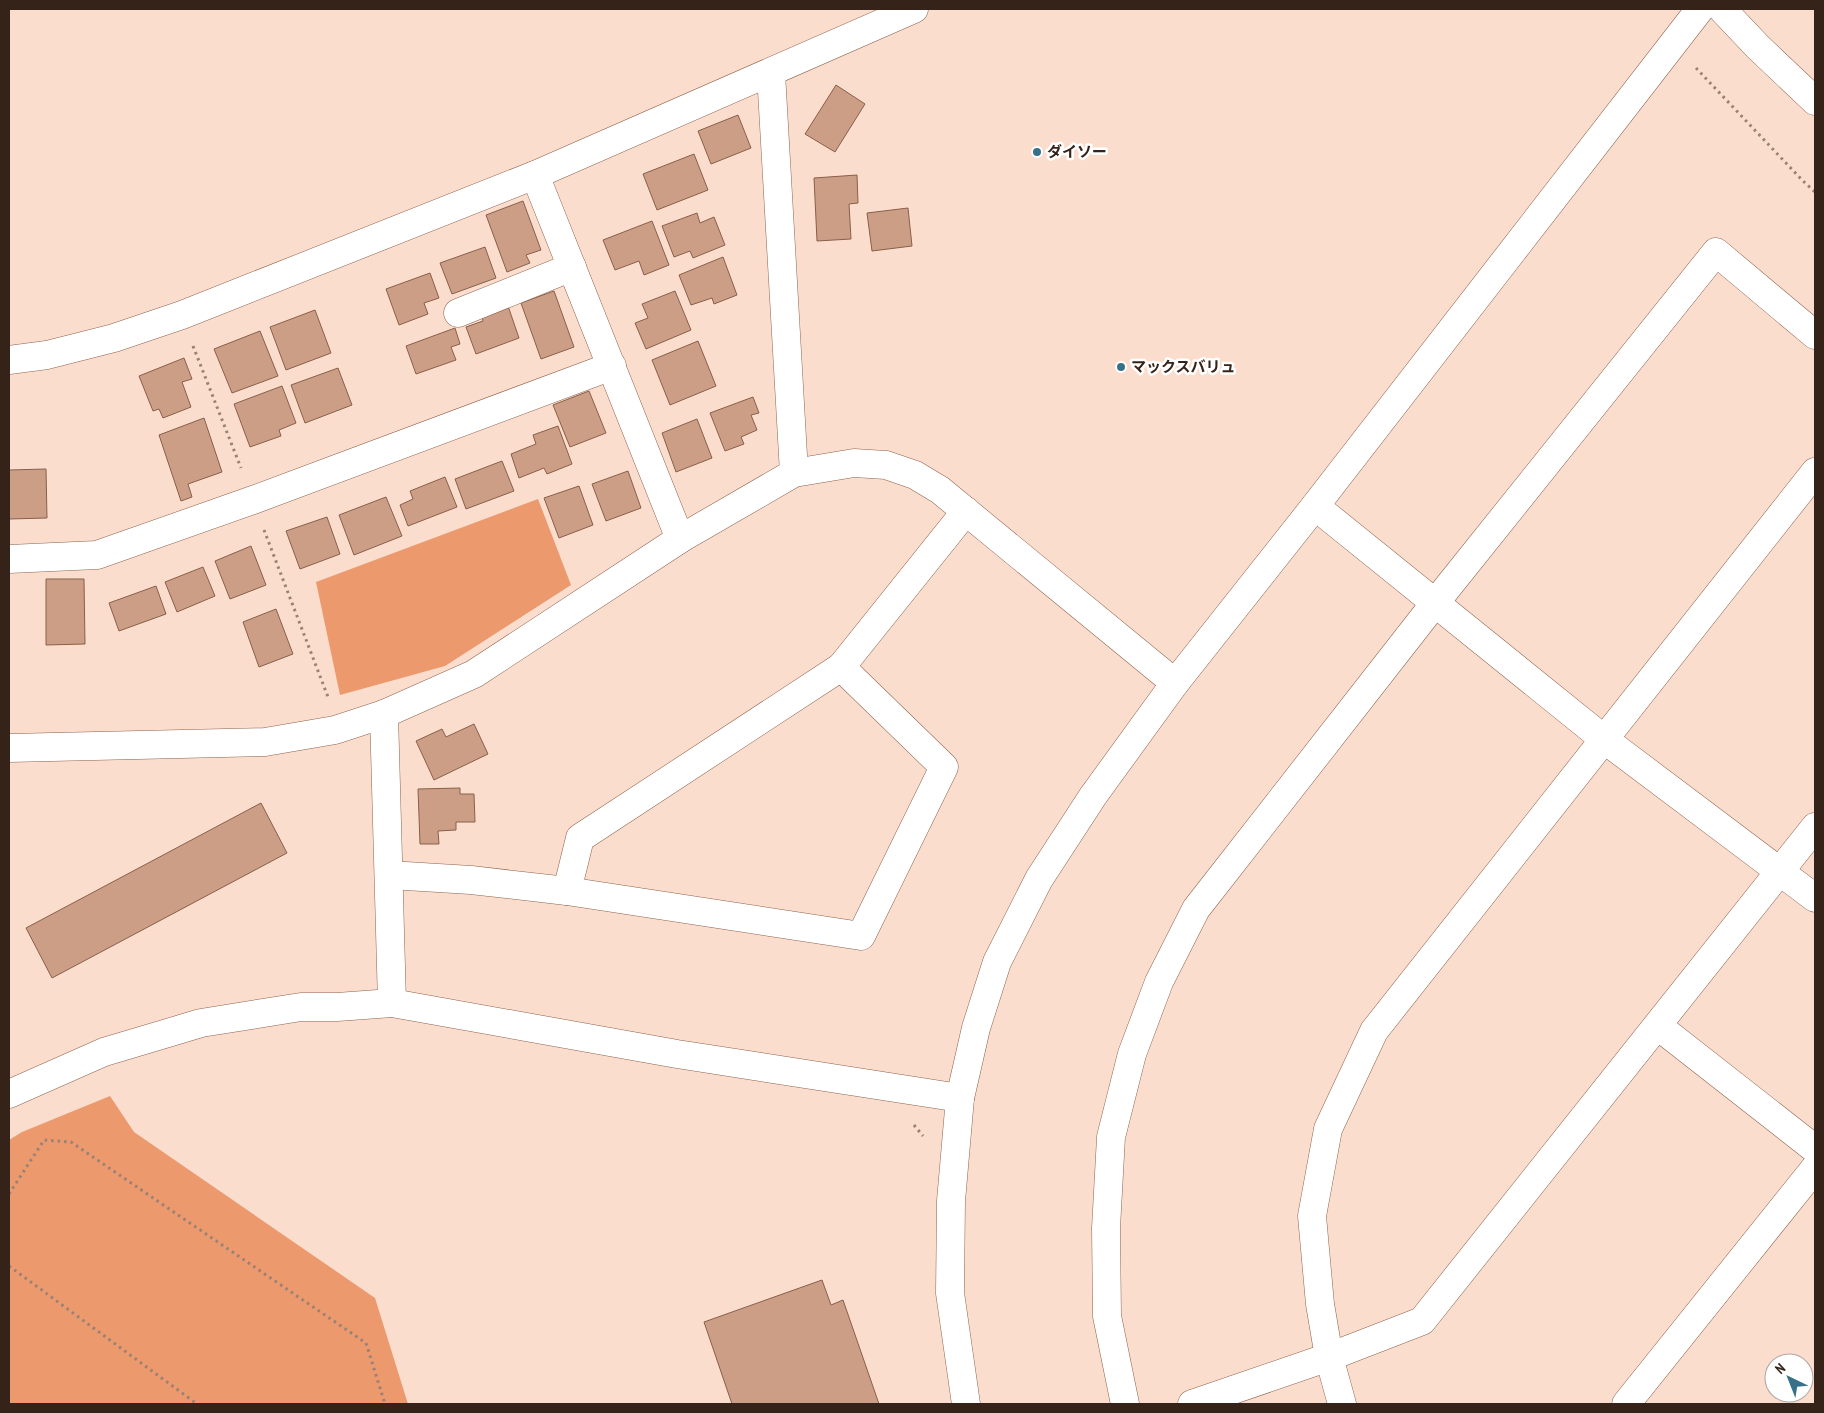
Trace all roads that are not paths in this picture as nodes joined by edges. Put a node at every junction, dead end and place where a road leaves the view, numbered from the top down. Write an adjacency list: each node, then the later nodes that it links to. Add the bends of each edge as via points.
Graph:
1 (914, 9): 4 (street)
2 (1700, 9): 15 (street)
3 (1722, 9): 6 (street)
4 (864, 20): 5 (street)
5 (771, 73): 7 (street); 14 (street)
6 (1815, 102)
7 (535, 175): 8 (street); 11 (street, via 182,315 114,338 46,355)
8 (572, 267): 9 (street); 12 (street)
9 (458, 313)
10 (1815, 335): 19 (street, via 1716,252)
11 (9, 360)
12 (612, 366): 17 (street); 18 (street, via 96,555)
13 (1815, 472): 23 (street)
14 (794, 473): 16 (street, via 854,463 886,465 915,475); 17 (street)
15 (1315, 506): 19 (street); 21 (street)
16 (966, 511): 20 (street); 21 (street)
17 (680, 539): 22 (street, via 474,674)
18 (9, 559)
19 (1435, 602): 23 (street); 38 (street, via 1196,909 1159,982 1132,1054 1111,1137 1106,1228 1107,1316)
20 (841, 667): 28 (street, via 580,838); 28 (street, via 944,767 861,936)
21 (1175, 683): 33 (street, via 1092,796 1039,879 997,962 976,1028)
22 (384, 714): 24 (street, via 335,730 265,742); 27 (street)
23 (1605, 740): 26 (street); 36 (street, via 1374,1031 1328,1129 1312,1216 1320,1304)
24 (9, 748)
25 (1815, 827): 26 (street)
26 (1781, 871): 29 (street); 31 (street)
27 (389, 875): 28 (street); 30 (street)
28 (566, 891)
29 (1815, 898)
30 (392, 1003): 32 (street, via 301,1007 201,1024 104,1052); 33 (street, via 677,1054)
31 (1658, 1026): 34 (street); 36 (street, via 1422,1321)
32 (9, 1094)
33 (960, 1098): 37 (street, via 950,1201 950,1293)
34 (1815, 1150)
35 (1815, 1168): 41 (street)
36 (1330, 1357): 39 (street); 40 (street)
37 (966, 1404)
38 (1125, 1404)
39 (1192, 1404)
40 (1342, 1404)
41 (1626, 1404)

